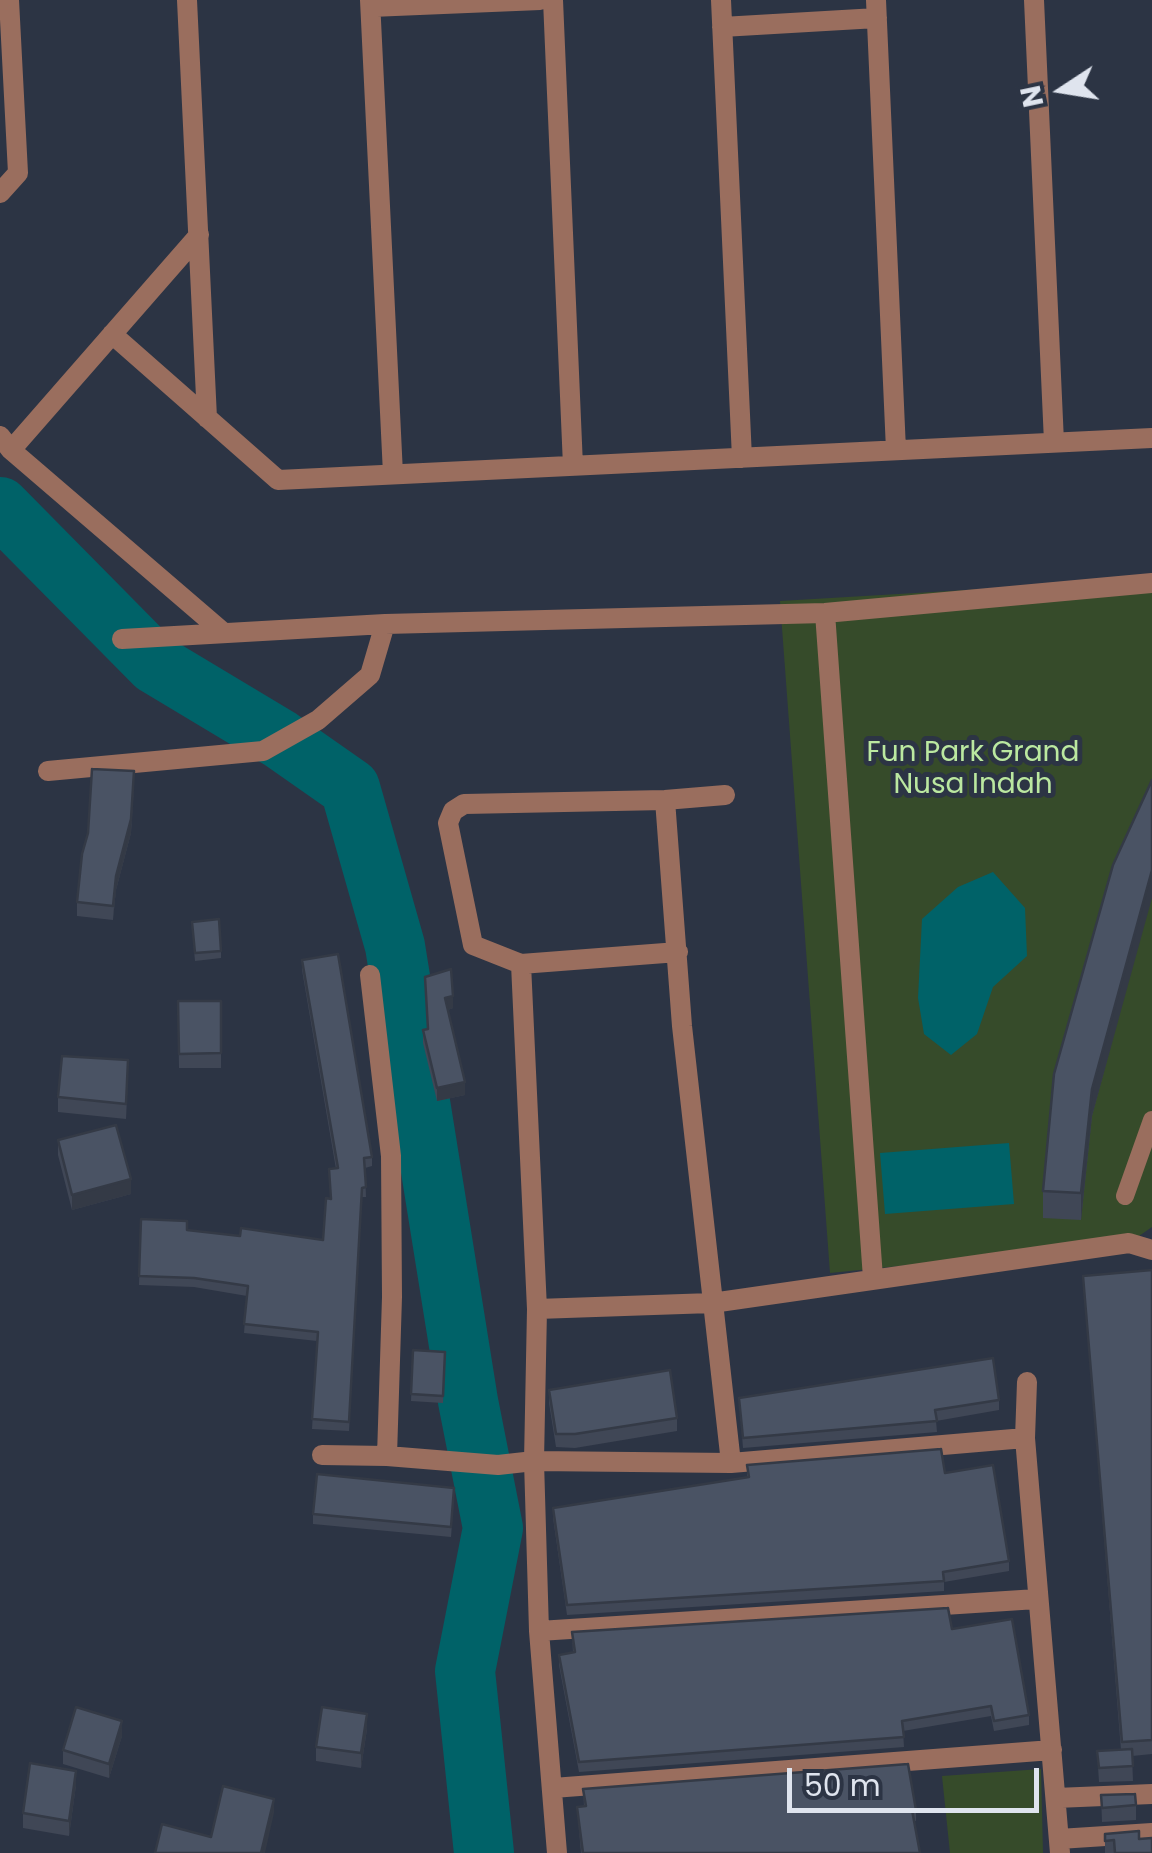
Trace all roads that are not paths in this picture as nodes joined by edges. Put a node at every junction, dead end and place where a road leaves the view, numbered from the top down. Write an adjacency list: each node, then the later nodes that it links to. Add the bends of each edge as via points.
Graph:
1 (9, 0): 10 (street, via 18,173)
2 (187, 0): 11 (street)
3 (540, 0): 7 (street)
4 (552, 0): 19 (street)
5 (721, 0): 9 (street)
6 (1034, 0): 15 (street)
7 (371, 3): 20 (street)
8 (877, 9): 9 (street); 17 (street)
9 (722, 27): 18 (street)
10 (0, 193)
11 (199, 235): 12 (street); 13 (street)
12 (112, 334): 13 (street); 16 (street)
13 (208, 418): 20 (street, via 278,480)
14 (1152, 438): 15 (street)
15 (1054, 442): 17 (street)
16 (5, 443): 24 (street)
17 (896, 450): 18 (street)
18 (742, 458): 19 (street)
19 (573, 466): 20 (street)
20 (392, 474)
21 (1152, 583): 22 (street)
22 (826, 613): 23 (street); 35 (street)
23 (385, 624): 24 (street); 26 (street, via 370,675 318,720 263,751)
24 (224, 633): 25 (street)
25 (122, 639)
26 (48, 771)
27 (725, 795): 28 (street)
28 (665, 800): 29 (street); 30 (street, via 464,804 453,811 448,823 473,946)
29 (678, 952): 30 (street); 36 (street)
30 (521, 964): 37 (street)
31 (370, 975): 41 (street, via 391,1156)
32 (1152, 1120): 33 (lane)
33 (1126, 1196)
34 (1152, 1250): 35 (street, via 1129,1243)
35 (873, 1278): 36 (street)
36 (712, 1303): 37 (street); 43 (street)
37 (537, 1308): 42 (street)
38 (1027, 1382): 39 (street)
39 (1025, 1438): 43 (street); 44 (street)
40 (322, 1455): 41 (street)
41 (387, 1456): 42 (street, via 498,1465)
42 (534, 1461): 43 (street); 45 (street)
43 (732, 1463)
44 (1037, 1600): 45 (street); 46 (street)
45 (539, 1631): 47 (street)
46 (1052, 1750): 47 (street); 49 (street)
47 (553, 1788): 52 (street)
48 (1152, 1794): 49 (street)
49 (1056, 1798): 51 (street)
50 (1152, 1833): 51 (street)
51 (1060, 1846)
52 (557, 1853)

